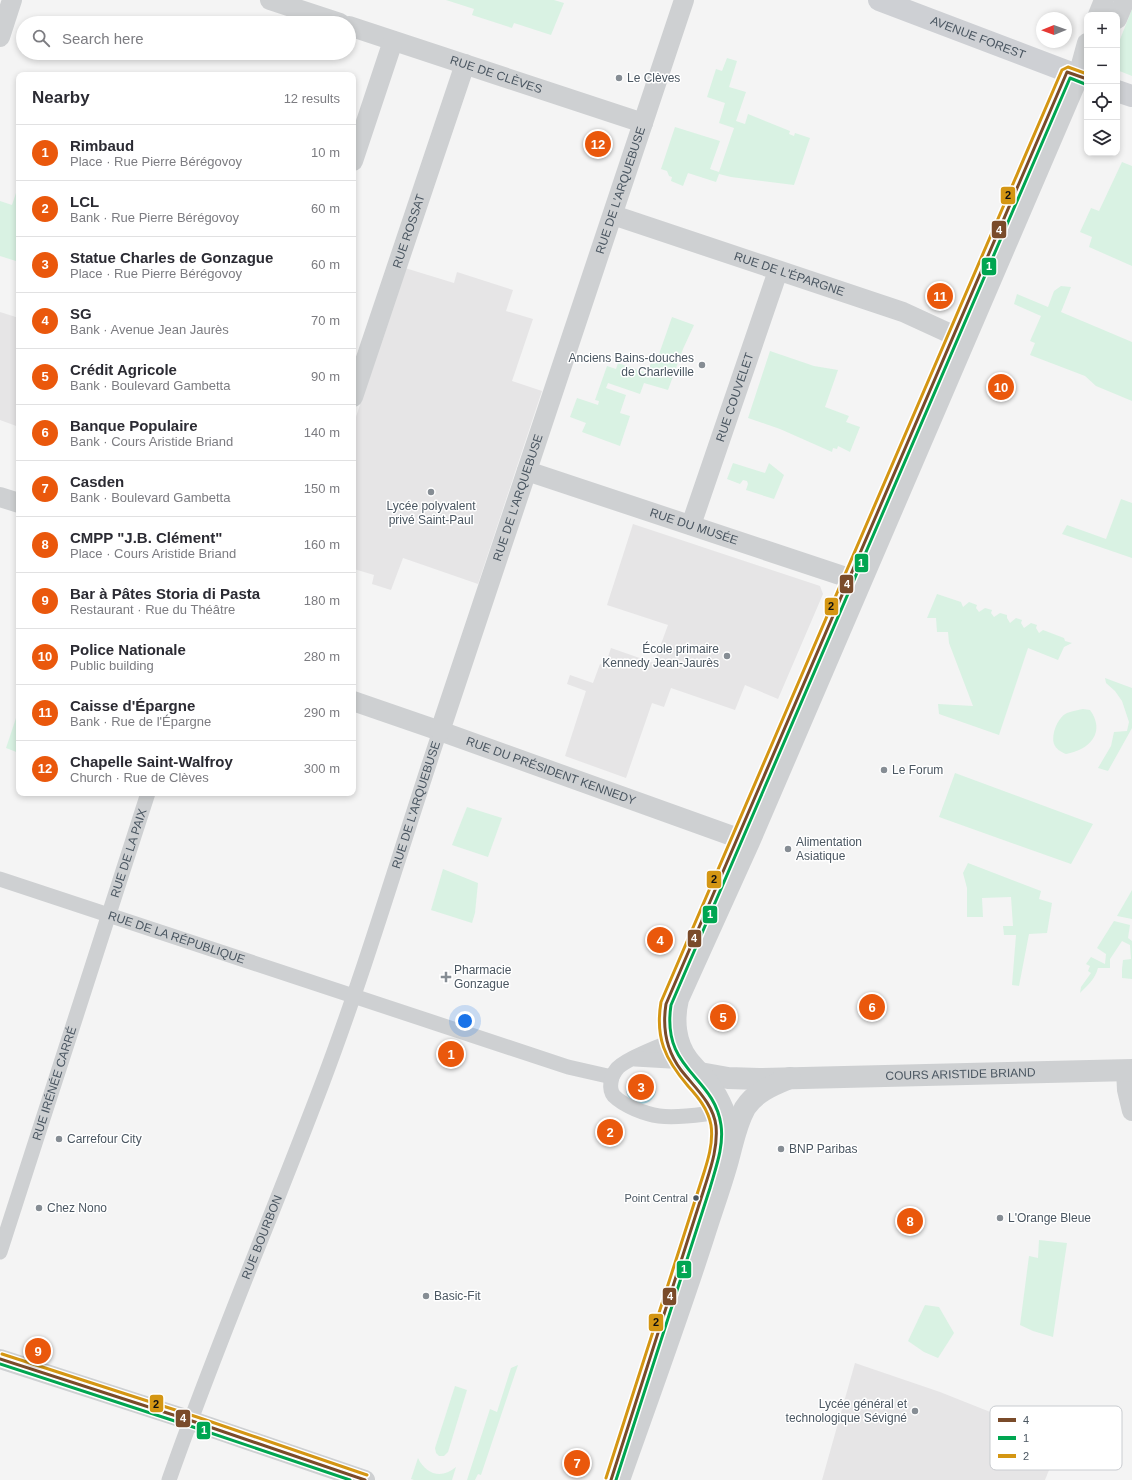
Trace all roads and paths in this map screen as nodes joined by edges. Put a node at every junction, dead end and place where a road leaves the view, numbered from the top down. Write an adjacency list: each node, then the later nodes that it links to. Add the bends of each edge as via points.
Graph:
1 (12, 0): 11 (street)
2 (270, 0): 9 (street)
3 (684, 0): 18 (street, RUE DE L'ARQUEBUSE)
4 (879, 0): 15 (main road, AVENUE FOREST)
5 (1104, 0): 7 (street)
6 (1125, 0): 8 (street)
7 (1099, 12)
8 (1120, 12)
9 (319, 16)
10 (356, 28): 12 (street, RUE DE CLÈVES)
11 (0, 37)
12 (393, 41): 14 (street, RUE DE CLÈVES); 19 (street)
13 (1086, 48): 15 (street)
14 (465, 64): 18 (street, RUE DE CLÈVES); 23 (street, RUE ROSSAT)
15 (1082, 78): 22 (street)
16 (1120, 92): 17 (main road)
17 (1132, 96)
18 (643, 123): 20 (street, RUE DE L'ARQUEBUSE)
19 (356, 152)
20 (612, 215): 21 (street, RUE DE L'ÉPARGNE); 24 (street, RUE DE L'ARQUEBUSE)
21 (778, 270): 22 (street, RUE DE L'ÉPARGNE, via 903,312); 27 (street, RUE COUVELET)
22 (964, 340): 28 (street)
23 (356, 388)
24 (527, 471): 27 (street, RUE DU MUSÉE); 30 (street, RUE DE L'ARQUEBUSE)
25 (0, 497): 26 (street)
26 (16, 501)
27 (691, 525): 28 (street, RUE DU MUSÉE)
28 (861, 582): 32 (street)
29 (356, 702): 30 (street, RUE DU PRÉSIDENT KENNEDY)
30 (440, 730): 32 (street, RUE DU PRÉSIDENT KENNEDY); 35 (street, RUE DE L'ARQUEBUSE)
31 (147, 796): 34 (street, RUE DE LA PAIX)
32 (750, 842): 40 (street, via 678,999 675,1013 677,1038 684,1054)
33 (0, 879): 34 (street, RUE DE LA RÉPUBLIQUE)
34 (109, 914): 35 (street, RUE DE LA RÉPUBLIQUE); 46 (street, RUE IRÉNÉE CARRÉ)
35 (354, 995): 41 (street, RUE DE LA RÉPUBLIQUE, via 568,1066); 48 (street, RUE BOURBON)
36 (662, 1045): 37 (street)
37 (630, 1060): 38 (street); 41 (street, via 616,1069)
38 (670, 1061)
39 (1129, 1070): 42 (street, COURS ARISTIDE BRIAND); 43 (street, via 1127,1090)
40 (700, 1073): 42 (street, COURS ARISTIDE BRIAND, via 728,1078); 45 (street, via 721,1105)
41 (612, 1077): 44 (street, via 610,1085 614,1095 645,1113 673,1117)
42 (790, 1078): 45 (street, COURS ARISTIDE BRIAND, via 767,1088 751,1101 741,1116)
43 (1131, 1108)
44 (705, 1114)
45 (733, 1139): 51 (street, COURS ARISTIDE BRIAND, via 696,1262)
46 (0, 1252)
47 (0, 1360): 48 (street)
48 (190, 1421): 49 (street, RUE BOURBON); 50 (street)
49 (169, 1480)
50 (365, 1480)
51 (619, 1480)

